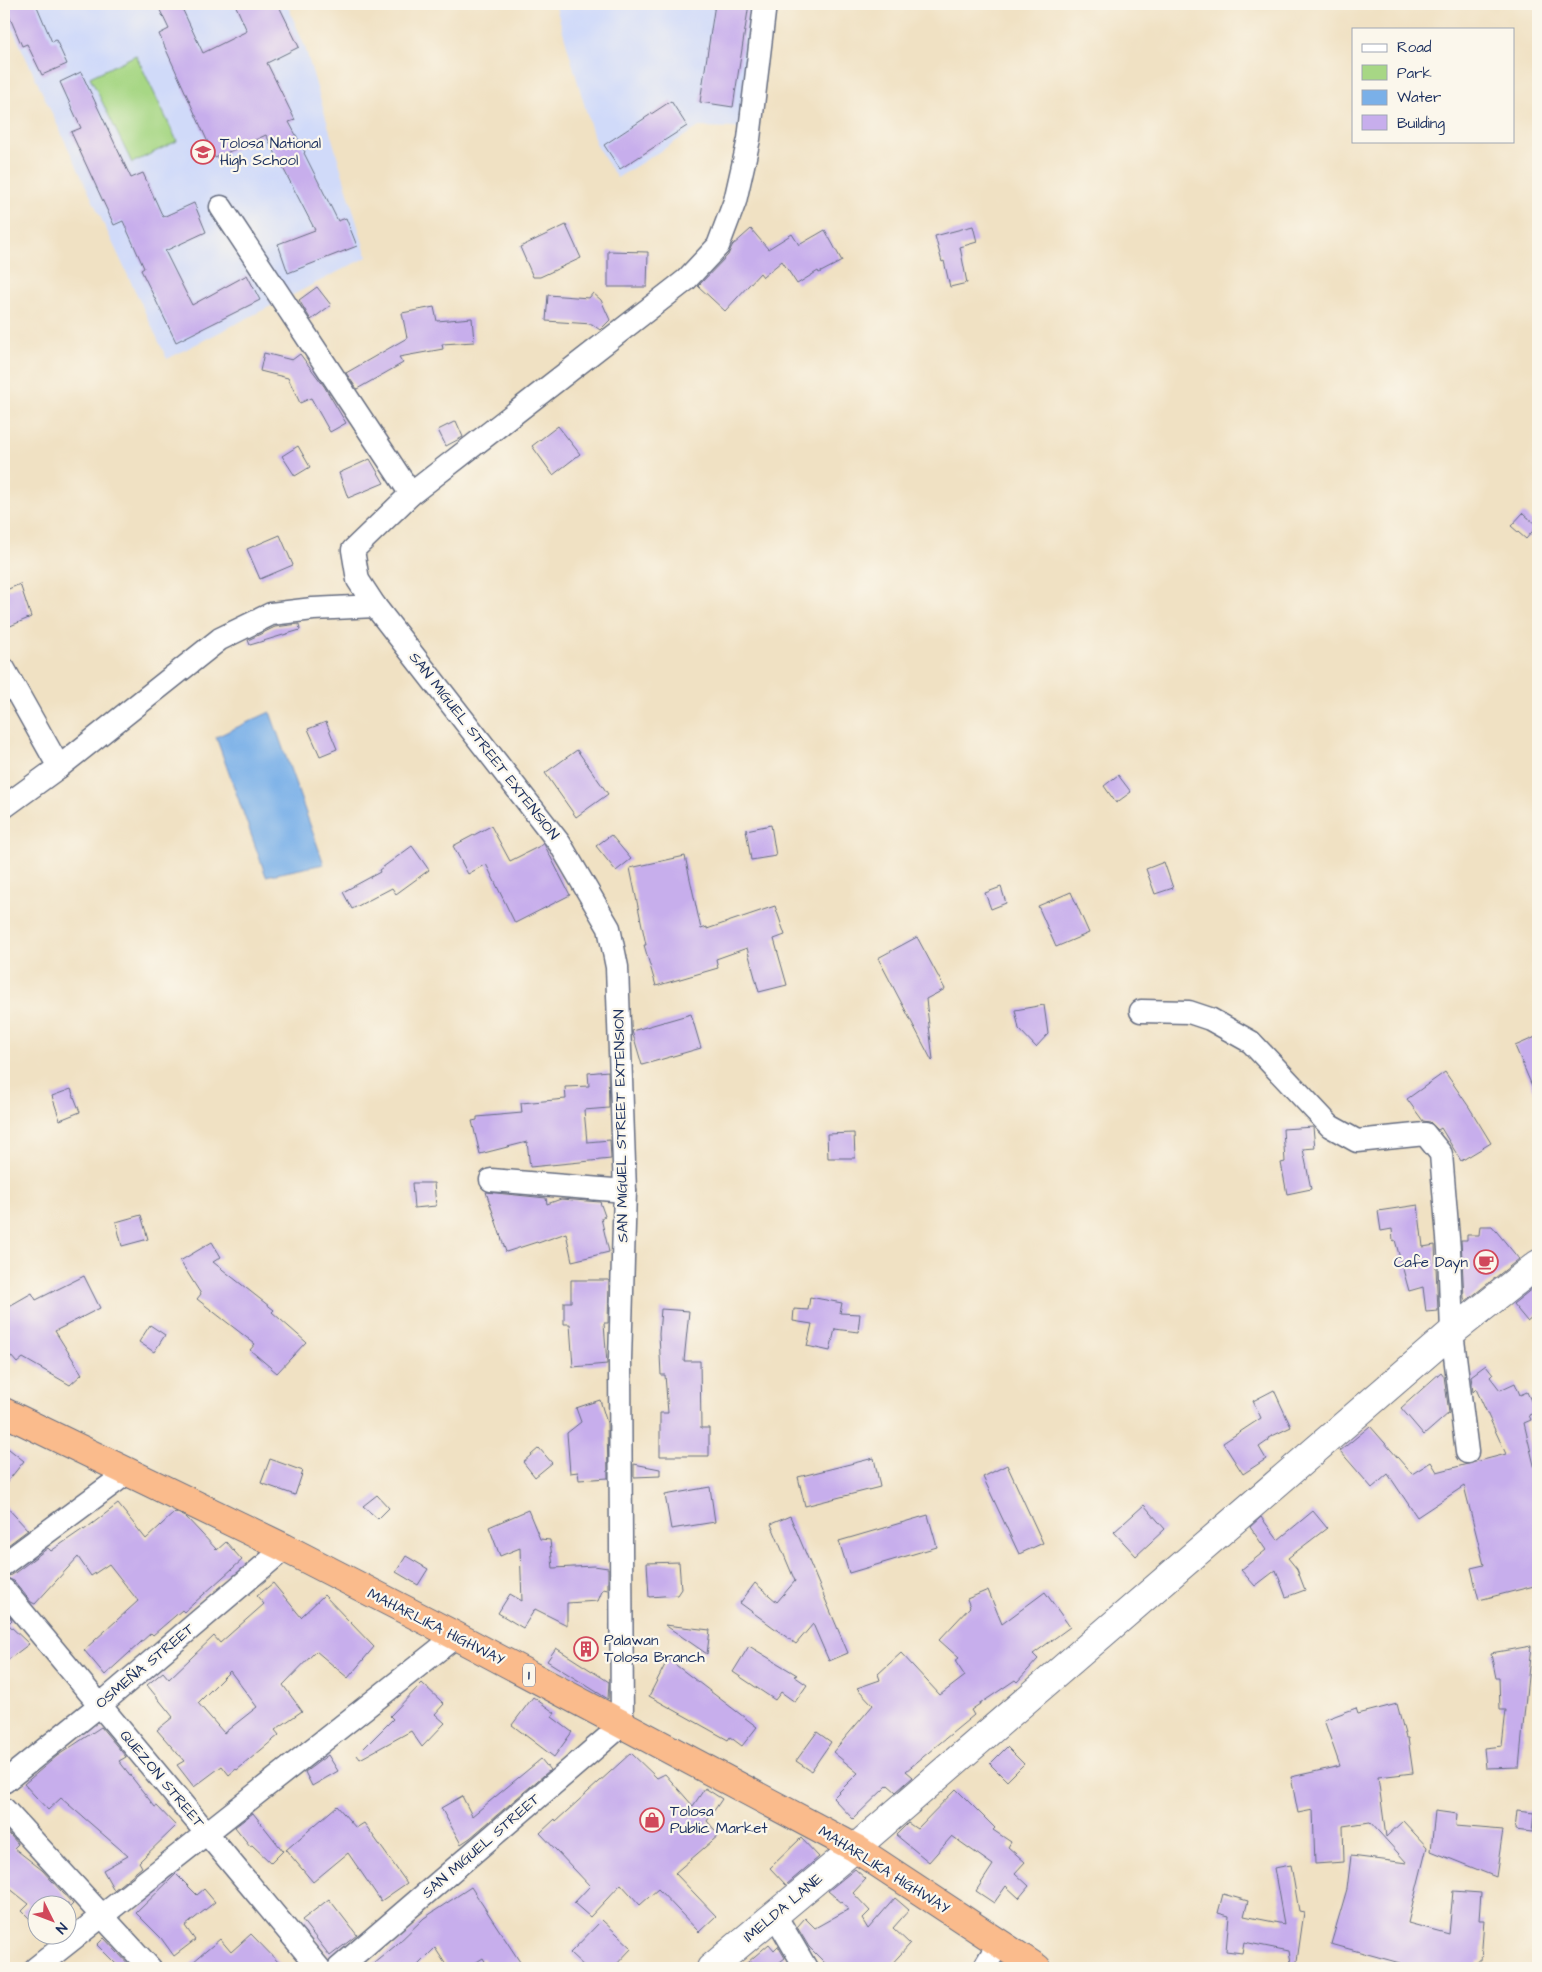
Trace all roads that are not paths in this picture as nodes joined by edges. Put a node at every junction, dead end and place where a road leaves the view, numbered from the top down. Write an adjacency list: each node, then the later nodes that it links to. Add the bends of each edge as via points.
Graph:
1 (765, 4): 3 (street, via 749,139 735,200 718,246 686,280)
2 (221, 207): 3 (street)
3 (411, 494): 4 (street, SAN MIGUEL STREET EXTENSION, via 353,550 358,580)
4 (375, 606): 6 (street, via 270,614 220,639); 10 (street, SAN MIGUEL STREET EXTENSION, via 560,844 609,928 617,967)
5 (4, 669): 6 (street)
6 (58, 767): 7 (street)
7 (4, 807)
8 (1141, 1011): 12 (street, via 1189,1012 1210,1018 1251,1042 1330,1126 1357,1141 1426,1134 1441,1154)
9 (491, 1180): 10 (street)
10 (625, 1191): 21 (street, SAN MIGUEL STREET EXTENSION, via 620,1360)
11 (1538, 1264): 12 (street, IMELDA LANE)
12 (1452, 1332): 14 (street); 25 (street, IMELDA LANE)
13 (4, 1412): 15 (highway, MAHARLIKA HIGHWAY / 1)
14 (1467, 1452)
15 (127, 1473): 16 (highway, MAHARLIKA HIGHWAY / 1); 17 (street)
16 (285, 1548): 19 (highway, MAHARLIKA HIGHWAY / 1); 20 (street, OSMEÑA STREET)
17 (4, 1564)
18 (4, 1590): 20 (street, QUEZON STREET)
19 (456, 1636): 21 (highway, MAHARLIKA HIGHWAY / 1); 24 (street)
20 (100, 1705): 22 (street, OSMEÑA STREET); 24 (street, QUEZON STREET)
21 (622, 1724): 25 (highway, MAHARLIKA HIGHWAY / 1); 32 (street, SAN MIGUEL STREET)
22 (4, 1782)
23 (4, 1809): 27 (street)
24 (206, 1832): 27 (street); 31 (street, QUEZON STREET)
25 (855, 1848): 26 (street, IMELDA LANE); 28 (highway, MAHARLIKA HIGHWAY / 1)
26 (775, 1915): 33 (street, IMELDA LANE); 34 (street)
27 (102, 1916): 29 (street); 30 (street)
28 (999, 1943): 35 (street); 36 (highway, MAHARLIKA HIGHWAY / 1)
29 (36, 1968)
30 (150, 1968)
31 (320, 1968)
32 (339, 1968)
33 (711, 1968)
34 (806, 1968)
35 (984, 1968)
36 (1037, 1968)

